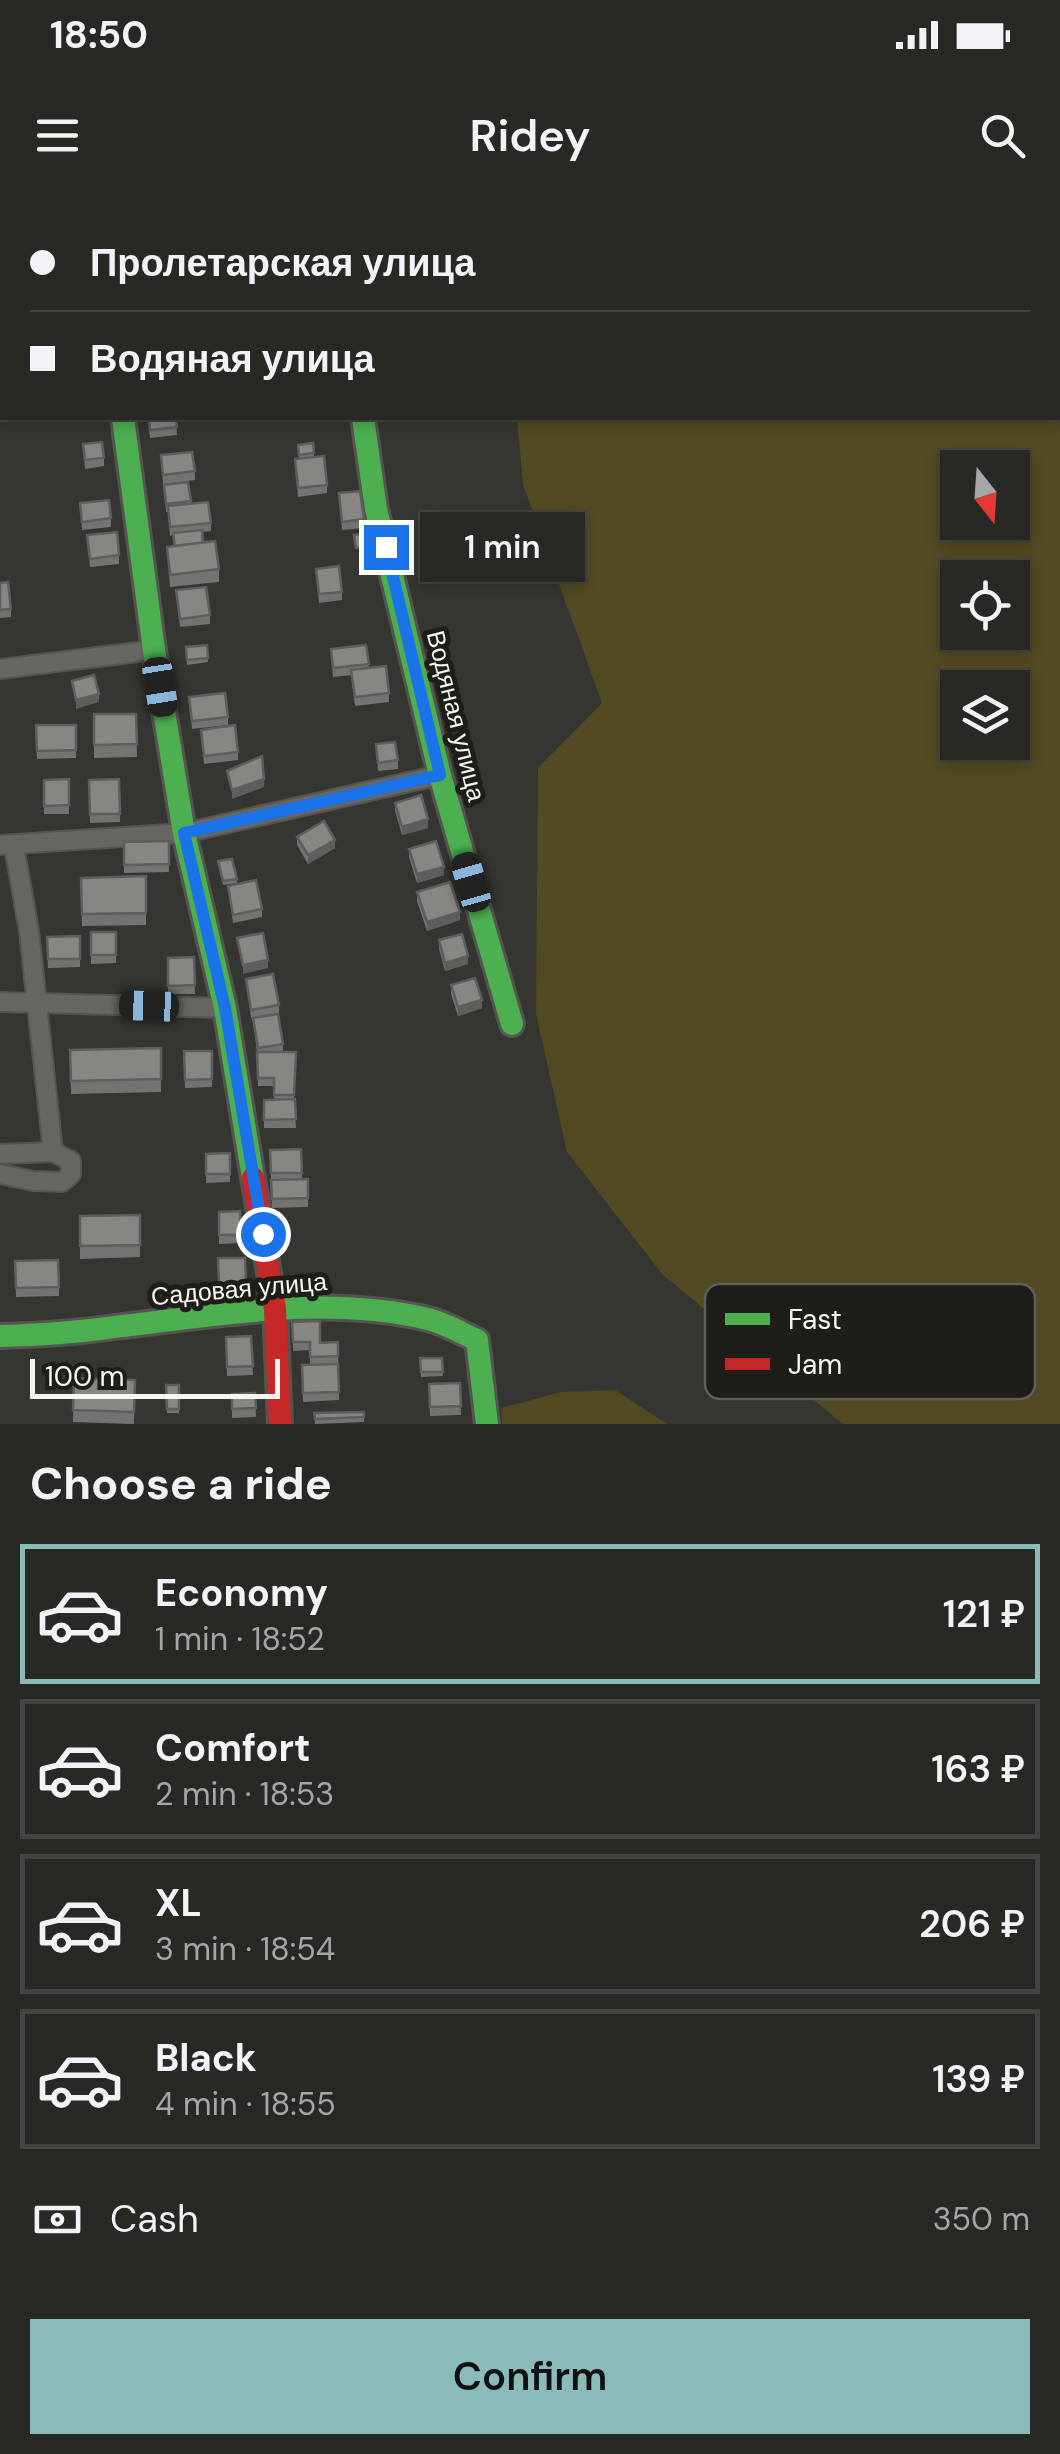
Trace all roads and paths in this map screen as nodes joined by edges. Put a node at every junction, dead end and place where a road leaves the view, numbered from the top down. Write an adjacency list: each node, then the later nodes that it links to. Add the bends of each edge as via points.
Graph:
1 (122, 420): 3 (street)
2 (363, 420): 5 (street, Водяная улица, via 376,510)
3 (154, 650): 4 (street); 6 (street)
4 (0, 669)
5 (440, 775): 6 (street); 11 (street, Водяная улица)
6 (184, 833): 7 (street); 10 (street)
7 (7, 846): 9 (street, via 28,932)
8 (0, 1002): 9 (street)
9 (35, 1002): 10 (street); 12 (street)
10 (225, 1008): 15 (street)
11 (512, 1024)
12 (53, 1152): 13 (street); 14 (street, via 71,1161 71,1174 62,1182)
13 (0, 1154)
14 (0, 1174)
15 (276, 1309): 16 (street, Садовая улица); 17 (street); 18 (street, Садовая улица, via 361,1308 430,1320 477,1340)
16 (0, 1336)
17 (280, 1424)
18 (487, 1424)

